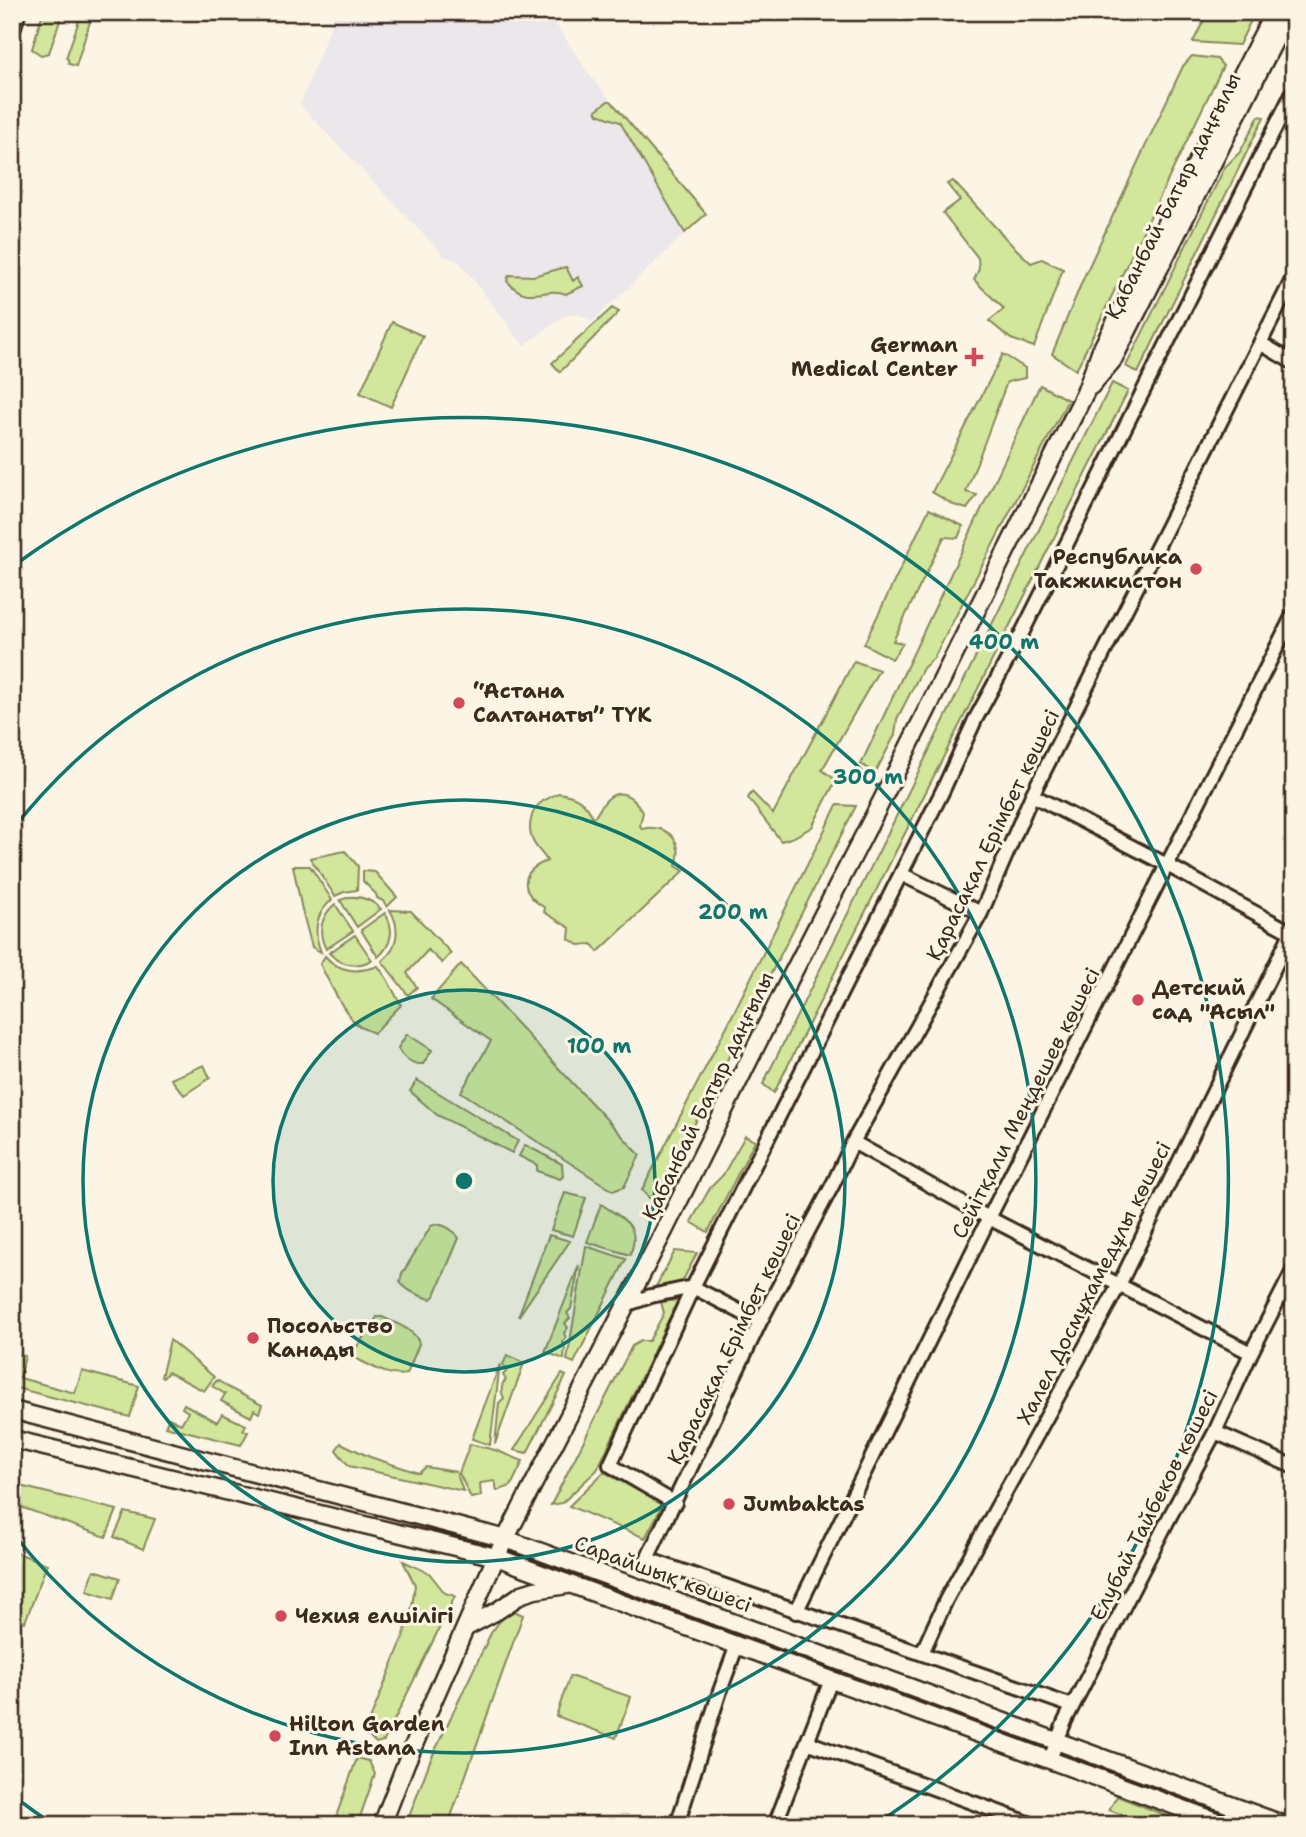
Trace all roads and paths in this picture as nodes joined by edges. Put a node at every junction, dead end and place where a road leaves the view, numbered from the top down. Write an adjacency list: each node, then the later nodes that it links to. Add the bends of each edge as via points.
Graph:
1 (17, 12): 4 (main road)
2 (1273, 12): 9 (main road, Қабанбай Батыр даңғылы, via 1100,352)
3 (1289, 12): 9 (main road, Қабанбай Батыр даңғылы, via 1113,360)
4 (12, 28)
5 (1294, 90): 13 (street)
6 (1294, 276): 7 (street, Қарасақал Ерімбет көшесі)
7 (1260, 343): 8 (street); 11 (street, Қарасақал Ерімбет көшесі)
8 (1294, 363)
9 (1085, 393): 21 (main road, Қабанбай Батыр даңғылы)
10 (1294, 612): 12 (street, Сейітқали Меңдешев көшесі)
11 (1032, 794): 12 (street); 14 (street, Қарасақал Ерімбет көшесі)
12 (1167, 865): 15 (street); 17 (street, Сейітқали Меңдешев көшесі)
13 (901, 874): 14 (street); 20 (street)
14 (981, 913): 16 (street, Қарасақал Ерімбет көшесі)
15 (1293, 932): 19 (street, Халел Досмұхамедұлы көшесі)
16 (853, 1142): 17 (street); 22 (street, Қарасақал Ерімбет көшесі)
17 (989, 1218): 19 (street); 32 (street, Сейітқали Меңдешев көшесі)
18 (1294, 1269): 23 (street, Елубай Тайбеков көшесі)
19 (1119, 1285): 23 (street); 35 (street, Халел Досмұхамедұлы көшесі, via 946,1600)
20 (693, 1287): 21 (street); 22 (street); 28 (street, via 610,1465)
21 (625, 1305): 29 (main road, Қабанбай Батыр даңғылы)
22 (760, 1322): 28 (street, Қарасақал Ерімбет көшесі)
23 (1251, 1353): 25 (street, Елубай Тайбеков көшесі)
24 (12, 1410): 29 (main road, Сарайшық көшесі)
25 (1215, 1432): 27 (street); 37 (street, Елубай Тайбеков көшесі)
26 (12, 1439): 30 (main road, Сарайшық көшесі)
27 (1294, 1467)
28 (675, 1503): 32 (street, Қарасақал Ерімбет көшесі, via 647,1559)
29 (506, 1539): 30 (main road, Қабанбай Батыр даңғылы); 38 (main road, Сарайшық көшесі)
30 (496, 1557): 31 (main road, Сарайшық көшесі); 33 (main road, Қабанбай Батыр даңғылы)
31 (571, 1584): 33 (main road, via 522,1594); 34 (main road, Сарайшық көшесі)
32 (796, 1612): 35 (street)
33 (465, 1628): 41 (main road, Қабанбай Батыр даңғылы)
34 (737, 1645): 36 (main road, Сарайшық көшесі); 42 (street)
35 (922, 1653): 37 (street)
36 (831, 1680): 39 (street); 40 (main road, Сарайшық көшесі)
37 (1072, 1706): 38 (street, Елубай Тайбеков көшесі)
38 (1055, 1741): 40 (street, Елубай Тайбеков көшесі); 46 (main road, Сарайшық көшесі)
39 (807, 1742): 43 (street); 44 (street)
40 (1050, 1759): 45 (main road, Сарайшық көшесі)
41 (382, 1825)
42 (677, 1825)
43 (775, 1825)
44 (1034, 1825)
45 (1227, 1825)
46 (1285, 1825)

